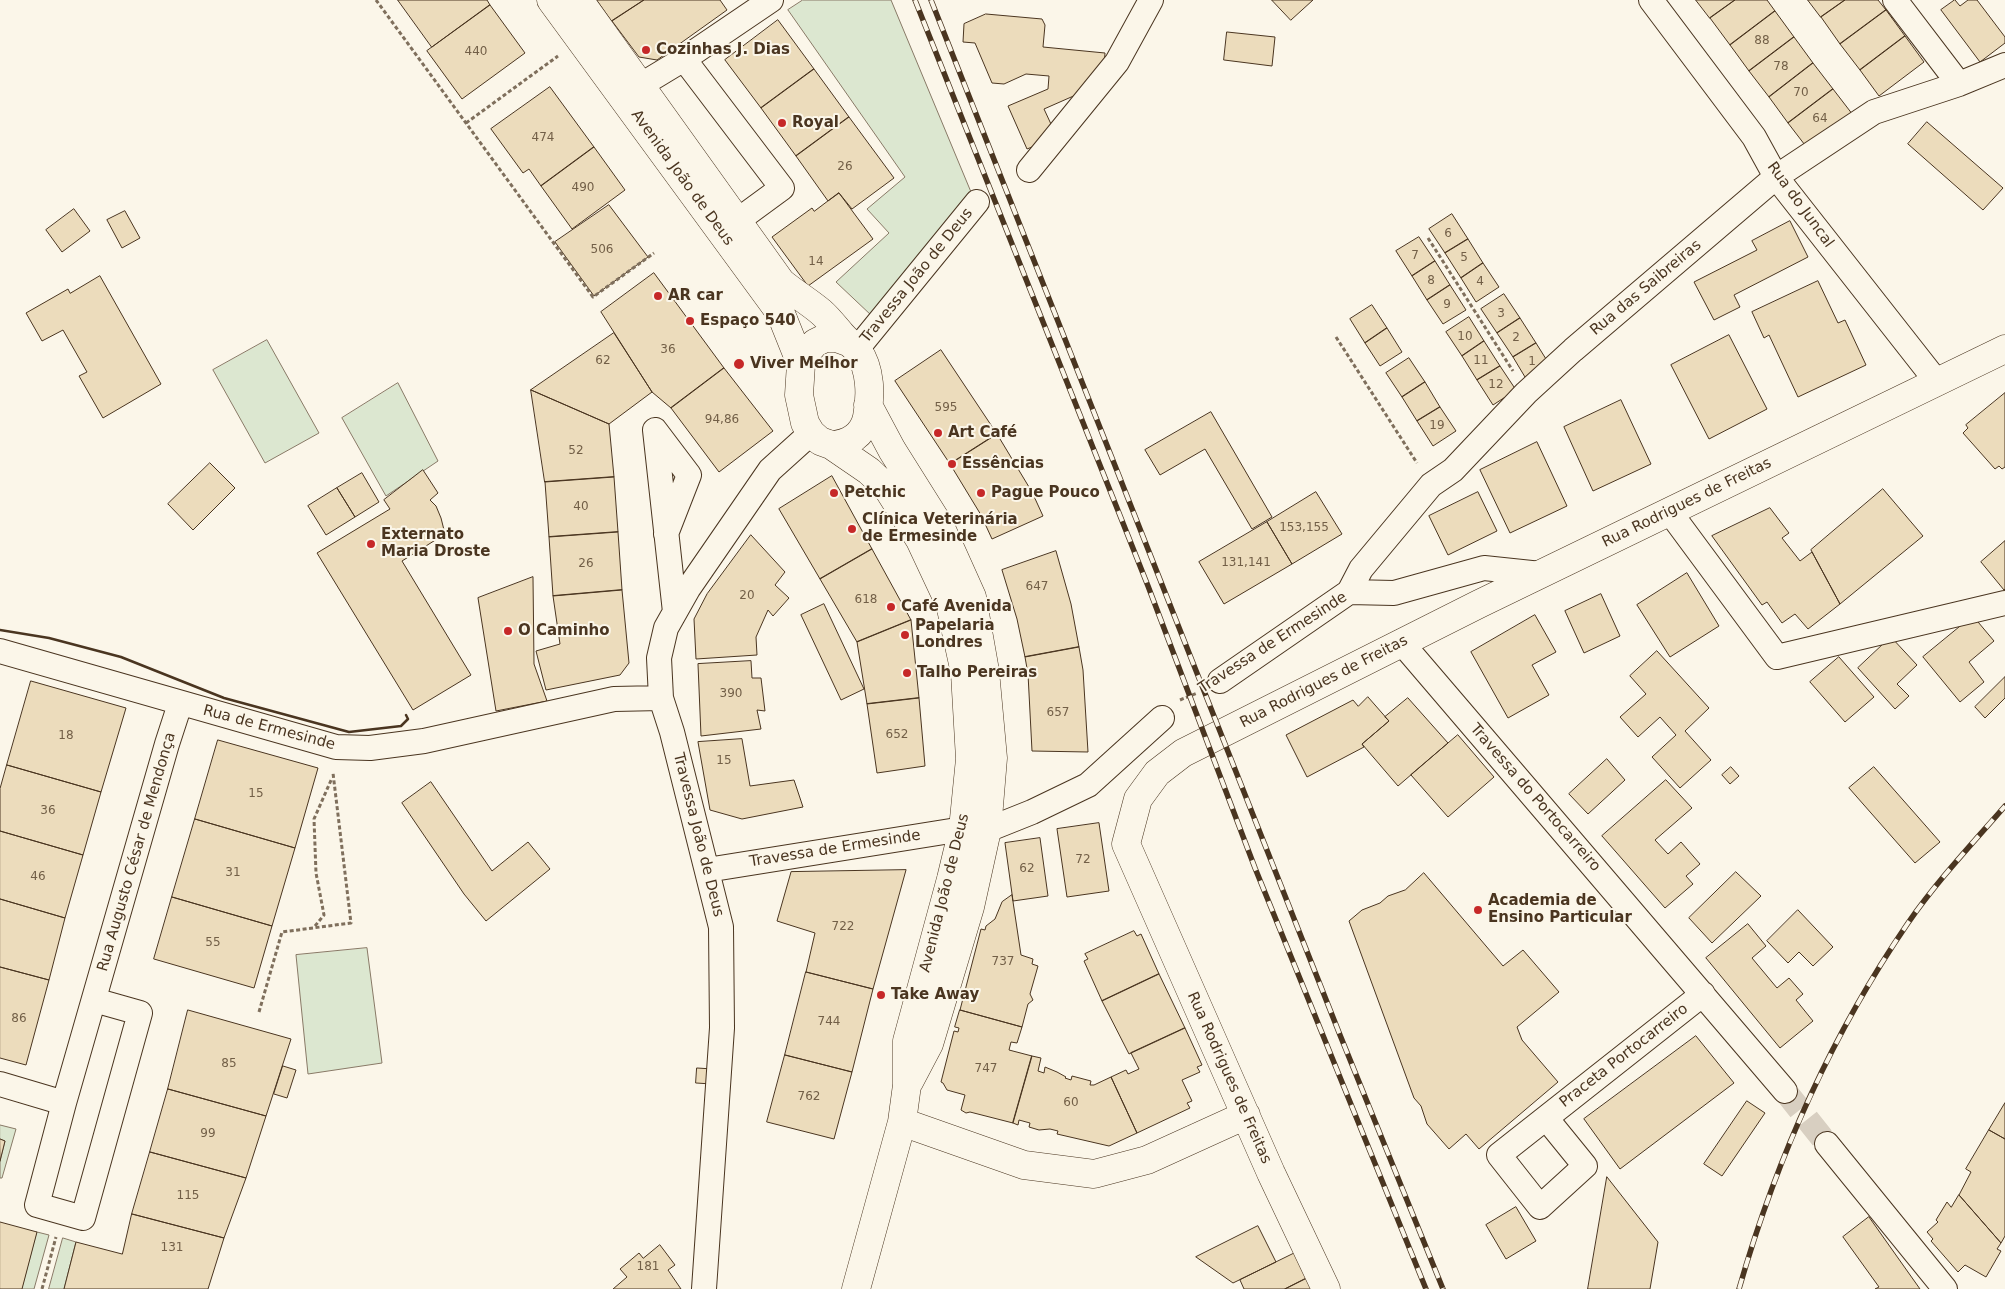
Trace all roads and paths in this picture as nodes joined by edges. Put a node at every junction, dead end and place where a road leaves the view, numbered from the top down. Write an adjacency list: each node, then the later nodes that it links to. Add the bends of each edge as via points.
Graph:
1 (376, 0): 13 (path)
2 (552, 0): 8 (main road, Avenida João de Deus)
3 (579, 0): 12 (main road, Avenida João de Deus)
4 (771, 0): 9 (street)
5 (1151, 0): 14 (street, via 1117,62)
6 (1651, 0): 15 (street, Rua do Juncal, via 1754,137)
7 (1895, 0): 11 (street)
8 (581, 40): 13 (path); 23 (main road, Avenida João de Deus, via 781,314)
9 (684, 58): 12 (street); 17 (street, via 782,188)
10 (2005, 66): 11 (street, Rua das Saibreiras)
11 (1959, 84): 15 (street, Rua das Saibreiras, via 1874,112)
12 (641, 85): 17 (main road, Avenida João de Deus)
13 (466, 123): 19 (path, via 593,297)
14 (1029, 170)
15 (1776, 176): 24 (street, Rua do Juncal); 25 (street, Rua das Saibreiras)
16 (977, 202): 21 (street, Travessa João de Deus)
17 (737, 221): 21 (main road, Avenida João de Deus, via 781,282 822,312)
18 (1428, 238): 25 (path)
19 (654, 253)
20 (1336, 337): 28 (path)
21 (852, 346): 23 (main road, Avenida João de Deus, via 837,338 825,338 807,352); 26 (main road, Avenida João de Deus, via 863,360)
22 (2005, 349): 24 (main road, Rua Rodrigues de Freitas)
23 (802, 364): 27 (main road, Avenida João de Deus, via 799,395 805,422)
24 (1937, 382): 29 (main road, Rua Rodrigues de Freitas)
25 (1526, 393): 28 (street, Rua das Saibreiras, via 1453,470)
26 (868, 405): 27 (main road, Avenida João de Deus, via 866,420 853,439 842,444); 43 (main road, Avenida João de Deus, via 941,528 972,597 985,671 994,758)
27 (821, 439): 34 (street, Travessa João de Deus, via 770,470); 43 (main road, Avenida João de Deus, via 869,471 888,489 920,540 950,604 966,682)
28 (1431, 485): 32 (street, Rua das Saibreiras, via 1360,569)
29 (1669, 511): 31 (main road, Rua Rodrigues de Freitas); 33 (street, via 1777,657)
30 (666, 534): 34 (street)
31 (1541, 574): 32 (street, Travessa de Ermesinde, via 1484,568 1394,593); 35 (main road, Rua Rodrigues de Freitas)
32 (1349, 592): 37 (street, Travessa de Ermesinde)
33 (2005, 603)
34 (675, 612): 38 (street, Travessa João de Deus, via 666,628 659,658)
35 (1402, 642): 46 (street, Travessa do Portocarreiro); 52 (main road, Rua Rodrigues de Freitas, via 1183,753 1157,773 1138,799 1126,844)
36 (0, 651): 39 (street, Rua de Ermesinde)
37 (1220, 681): 40 (path, Travessa de Ermesinde, via 1181,699)
38 (661, 698): 41 (street, Rua de Ermesinde, via 614,699 424,741 370,748); 44 (street, Travessa João de Deus)
39 (180, 704): 41 (street, Rua de Ermesinde); 47 (street, Rua Augusto César de Mendonça)
40 (1162, 718): 43 (street, Travessa de Ermesinde, via 1088,785 1032,812)
41 (336, 747): 42 (path)
42 (333, 777): 45 (path, via 314,819 316,873 324,915); 45 (path, via 351,922)
43 (975, 829): 44 (street, Travessa de Ermesinde); 54 (main road, Avenida João de Deus, via 970,907 929,1044 907,1085)
44 (707, 870): 58 (street, Travessa João de Deus, via 720,927 722,1028)
45 (314, 927): 48 (path, via 282,932)
46 (1702, 994): 50 (street, Travessa do Portocarreiro); 53 (street, Praceta Portocarreiro)
47 (94, 1000): 51 (street, Rua Augusto César de Mendonça); 56 (street, Rua Augusto César de Mendonça, via 140,1014 83,1218)
48 (259, 1012)
49 (0, 1084): 51 (street)
50 (1785, 1091)
51 (64, 1103): 56 (street, Rua Augusto César de Mendonça, via 38,1205)
52 (1246, 1115): 54 (main road, via 1147,1160 1094,1174 1024,1165); 60 (main road, Rua Rodrigues de Freitas)
53 (1546, 1118)
54 (902, 1122): 59 (main road, Avenida João de Deus)
55 (1827, 1144): 61 (street)
56 (63, 1213): 57 (path)
57 (42, 1289)
58 (704, 1289)
59 (856, 1289)
60 (1326, 1289)
61 (1945, 1289)

